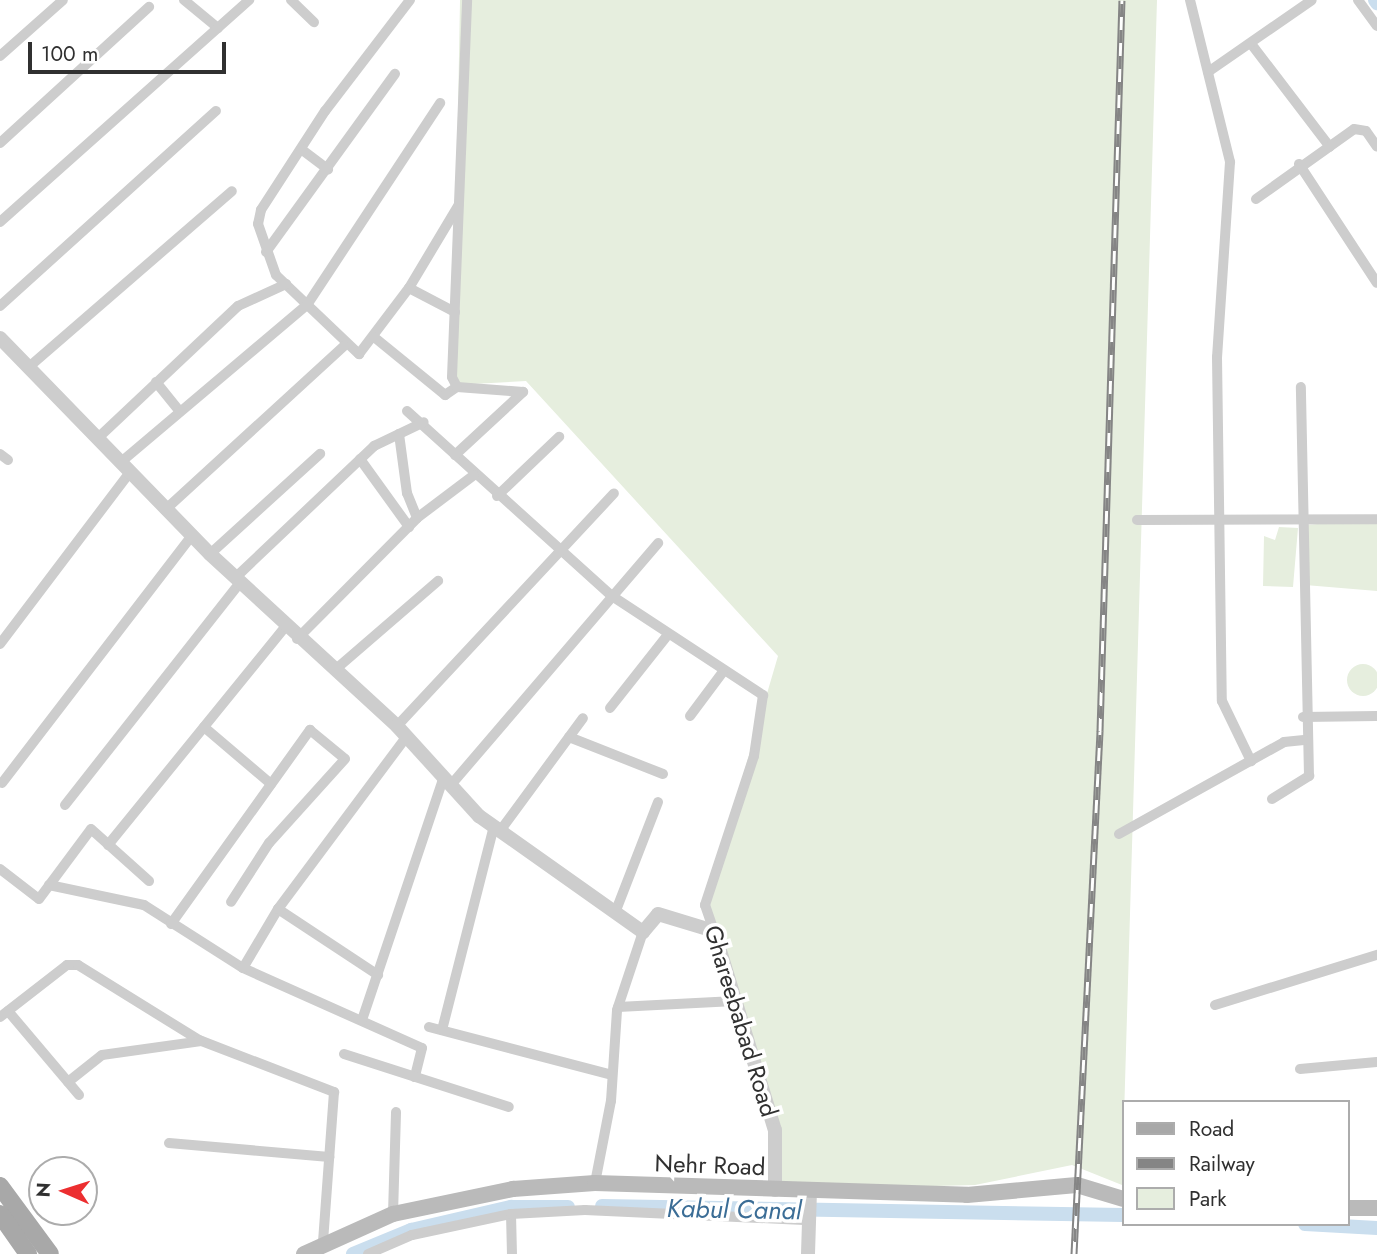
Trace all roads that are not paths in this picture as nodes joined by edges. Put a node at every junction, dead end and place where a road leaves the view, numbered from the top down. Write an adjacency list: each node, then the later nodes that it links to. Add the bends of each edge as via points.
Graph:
1 (184, 0): 13 (street)
2 (249, 0): 13 (street)
3 (291, 0): 11 (street)
4 (410, 0): 23 (street)
5 (467, 0): 28 (street)
6 (1190, 0): 16 (street)
7 (1312, 0): 14 (street)
8 (1358, 0): 12 (street)
9 (60, 1): 15 (street)
10 (149, 7): 20 (street)
11 (314, 22)
12 (1377, 26)
13 (218, 28): 29 (street)
14 (1252, 45): 16 (street); 21 (street)
15 (1, 53)
16 (1208, 72): 61 (street, via 1230,162 1217,357)
17 (395, 74): 25 (street)
18 (440, 103): 34 (street)
19 (216, 111): 35 (street)
20 (0, 143)
21 (1330, 147): 22 (street, via 1361,128); 24 (street)
22 (1377, 147)
23 (301, 149): 25 (street); 30 (street, via 257,218)
24 (1300, 164): 27 (street); 31 (street)
25 (328, 169): 30 (street)
26 (232, 191): 40 (street)
27 (1255, 199)
28 (458, 206): 33 (street); 36 (street)
29 (0, 222)
30 (266, 252): 32 (street)
31 (1377, 283)
32 (286, 284): 34 (street); 41 (street, via 238,306)
33 (409, 288): 36 (street); 37 (street)
34 (307, 305): 39 (street); 45 (street)
35 (0, 306)
36 (455, 312): 42 (street, via 452,377)
37 (374, 337): 39 (street, via 359,354); 42 (street, via 445,395)
38 (0, 338): 40 (street)
39 (344, 346): 57 (street)
40 (30, 366): 48 (street)
41 (156, 382): 45 (street); 48 (street)
42 (457, 387): 51 (street, via 523,392)
43 (1301, 387): 58 (street)
44 (407, 411): 46 (street)
45 (180, 412): 53 (street)
46 (424, 422): 47 (street); 51 (street)
47 (399, 434): 52 (street); 62 (street)
48 (99, 437): 53 (street)
49 (559, 437): 56 (street)
50 (320, 454): 66 (street)
51 (455, 456): 54 (street)
52 (360, 459): 62 (street); 67 (street)
53 (125, 467): 57 (street); 73 (street)
54 (474, 475): 56 (street); 62 (street)
55 (614, 493): 65 (street)
56 (496, 496): 65 (street)
57 (165, 510): 63 (street)
58 (1306, 518): 59 (street); 61 (street); 79 (street)
59 (1377, 519)
60 (1137, 520): 61 (street)
61 (1220, 520): 85 (street, via 1222,701)
62 (413, 522): 72 (street)
63 (192, 535): 66 (street); 87 (street)
64 (658, 543): 69 (street)
65 (558, 551): 69 (street); 82 (street)
66 (210, 554): 67 (street)
67 (238, 580): 70 (street); 92 (street)
68 (438, 581): 74 (street)
69 (611, 596): 71 (street); 88 (street)
70 (285, 627): 72 (street); 81 (street)
71 (666, 637): 75 (street); 76 (street)
72 (297, 639): 74 (street)
73 (0, 645)
74 (336, 669): 82 (street)
75 (722, 673): 77 (street); 103 (street, Ghareebabad Road, via 763,695 754,756 705,905)
76 (610, 708)
77 (690, 716)
78 (1377, 716): 79 (street)
79 (1303, 717): 84 (street)
80 (583, 718): 83 (street)
81 (204, 727): 89 (street); 95 (street)
82 (402, 731): 88 (street); 100 (street)
83 (569, 737): 86 (street); 93 (street)
84 (1304, 740): 85 (street, via 1284,742); 90 (street, via 1309,776)
85 (1251, 761): 94 (street)
86 (663, 774)
87 (2, 783)
88 (447, 783): 93 (street); 107 (street)
89 (271, 784): 99 (street, via 310,730 345,759 269,843); 102 (street)
90 (1272, 799)
91 (658, 802): 101 (street)
92 (65, 805)
93 (497, 829): 101 (street); 114 (street)
94 (1119, 834)
95 (108, 845): 97 (street); 98 (street, via 91,829)
96 (0, 869): 98 (street, via 39,899)
97 (149, 881)
98 (49, 885): 102 (street, via 144,905)
99 (231, 902)
100 (278, 909): 106 (street); 107 (street)
101 (615, 913): 104 (street)
102 (171, 923): 106 (street)
103 (713, 931): 104 (street, via 659,914); 108 (street, Ghareebabad Road)
104 (643, 932): 110 (street)
105 (1377, 955): 109 (street)
106 (243, 968): 112 (street)
107 (377, 975): 112 (street)
108 (735, 1001): 110 (street); 129 (street, Ghareebabad Road, via 775,1130)
109 (1215, 1004)
110 (618, 1007): 119 (street)
111 (4, 1014): 115 (street, via 67,965 78,965); 121 (street)
112 (362, 1020): 120 (street, via 422,1048)
113 (429, 1027): 114 (street)
114 (442, 1030): 119 (street)
115 (201, 1041): 121 (street, via 102,1055); 126 (street, via 334,1092)
116 (344, 1055): 120 (street)
117 (1377, 1062): 118 (street)
118 (1300, 1069)
119 (612, 1075): 127 (street)
120 (415, 1077): 123 (street)
121 (68, 1082): 122 (street)
122 (79, 1095)
123 (509, 1107)
124 (396, 1112): 135 (street)
125 (169, 1143): 126 (street)
126 (329, 1157): 138 (street)
127 (595, 1183): 129 (main road, Nehr Road); 135 (main road, Nehr Road, via 513,1189)
128 (0, 1185): 140 (main road)
129 (775, 1190): 130 (main road, Nehr Road)
130 (810, 1192): 131 (main road, Nehr Road, via 967,1195 1077,1185); 137 (street)
131 (1122, 1199)
132 (1349, 1208): 133 (main road)
133 (1377, 1208)
134 (0, 1214): 139 (main road)
135 (393, 1214): 138 (main road, Nehr Road)
136 (511, 1214): 137 (street, via 585,1210); 142 (street, via 412,1234); 143 (street)
137 (809, 1220): 144 (street)
138 (323, 1243): 141 (main road, Nehr Road)
139 (28, 1254)
140 (50, 1254)
141 (304, 1254)
142 (368, 1254)
143 (512, 1254)
144 (808, 1254)

